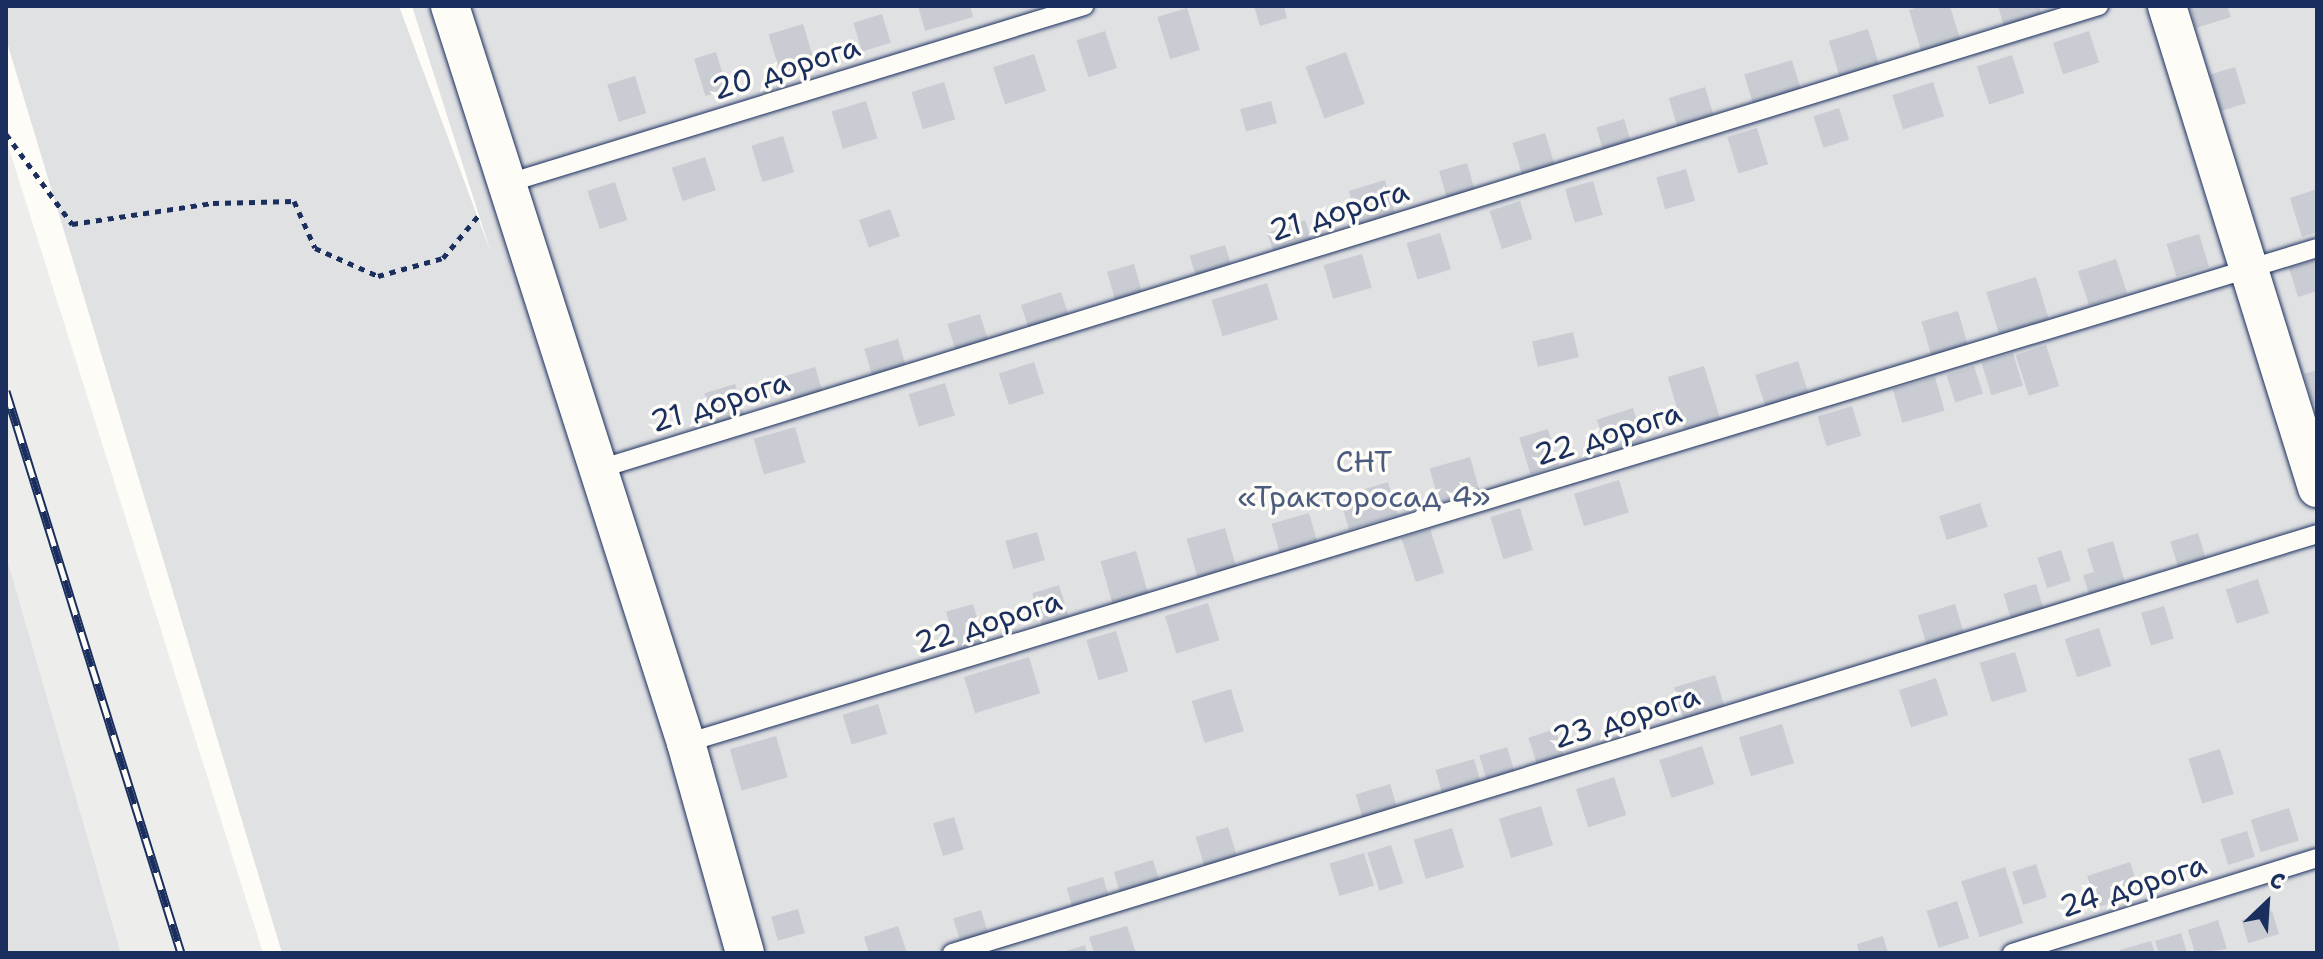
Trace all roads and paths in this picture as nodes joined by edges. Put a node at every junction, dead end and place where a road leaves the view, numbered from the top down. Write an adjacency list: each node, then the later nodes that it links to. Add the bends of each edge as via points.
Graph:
1 (450, 6): 6 (street)
2 (1084, 6): 6 (lane, 20 дорога)
3 (2099, 6): 9 (lane, 21 дорога)
4 (2167, 6): 8 (street)
5 (6, 134): 6 (path, via 72,224 213,203 294,201 315,248 378,276 443,258)
6 (505, 184): 9 (street)
7 (2317, 248): 8 (lane, 22 дорога)
8 (2249, 268): 10 (street); 12 (lane, 22 дорога)
9 (596, 470): 12 (street)
10 (2317, 488)
11 (2317, 534): 15 (lane, 23 дорога)
12 (686, 743): 14 (street)
13 (2317, 858): 16 (lane, 24 дорога)
14 (745, 953)
15 (952, 953)
16 (2012, 953)

